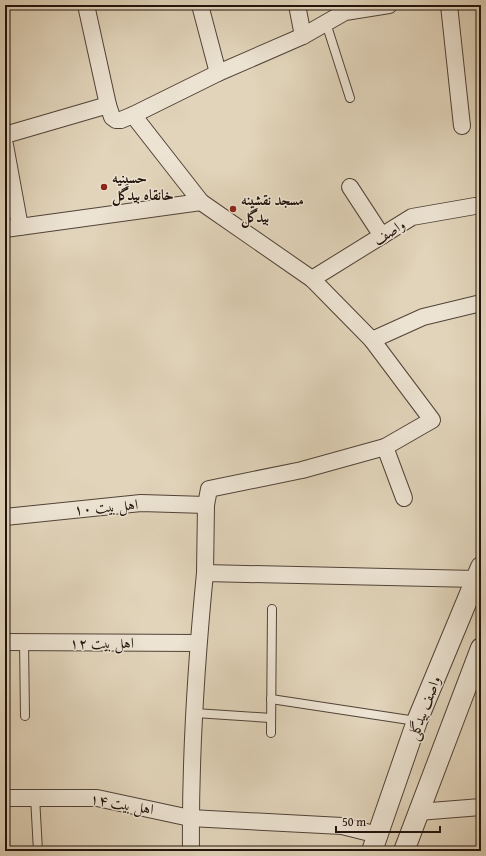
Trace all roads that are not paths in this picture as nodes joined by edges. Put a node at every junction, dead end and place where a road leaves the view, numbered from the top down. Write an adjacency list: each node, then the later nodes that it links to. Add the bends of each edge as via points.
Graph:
1 (86, 5): 10 (street)
2 (200, 5): 8 (street)
3 (297, 5): 7 (street)
4 (389, 5): 6 (street, via 345,12)
5 (449, 5): 12 (street)
6 (326, 23): 7 (street); 9 (lane)
7 (303, 36): 8 (street)
8 (218, 73): 11 (street)
9 (350, 98)
10 (108, 105): 11 (street, via 112,117 116,120); 13 (street)
11 (133, 115): 16 (street)
12 (462, 126)
13 (5, 135)
14 (5, 144): 18 (street)
15 (350, 187): 19 (street)
16 (200, 202): 18 (street); 20 (street)
17 (475, 206): 19 (street, واصف, via 412,217)
18 (13, 228)
19 (382, 236): 20 (street, واصف)
20 (312, 279): 22 (street)
21 (481, 303): 22 (street, via 423,317)
22 (372, 340): 23 (street, via 432,420)
23 (385, 447): 24 (street); 25 (street, via 302,470 209,489)
24 (404, 498)
25 (206, 505): 26 (street, اهل بیت ۱۰, via 141,503); 27 (street)
26 (5, 517)
27 (205, 573): 28 (street); 32 (street)
28 (479, 573): 39 (street, واصف بیدگلی)
29 (272, 609): 35 (lane)
30 (5, 642): 31 (street, اهل بیت ۱۲)
31 (24, 642): 32 (street, اهل بیت ۱۲); 37 (lane)
32 (198, 643): 36 (street)
33 (481, 648): 34 (street)
34 (477, 668): 44 (street)
35 (271, 699): 38 (lane); 39 (lane)
36 (195, 714): 38 (lane); 45 (street)
37 (25, 716)
38 (271, 718): 40 (lane)
39 (417, 721): 46 (street, واصف بیدگلی)
40 (271, 733)
41 (35, 797): 42 (street, اهل بیت ۱۴); 45 (street, اهل بیت ۱۴, via 97,798); 47 (lane)
42 (5, 798)
43 (481, 807): 44 (street)
44 (418, 812): 49 (street)
45 (190, 818): 46 (street, اهل بیت ۱۴, via 342,826); 48 (street)
46 (375, 843)
47 (38, 851)
48 (191, 851)
49 (404, 851)

